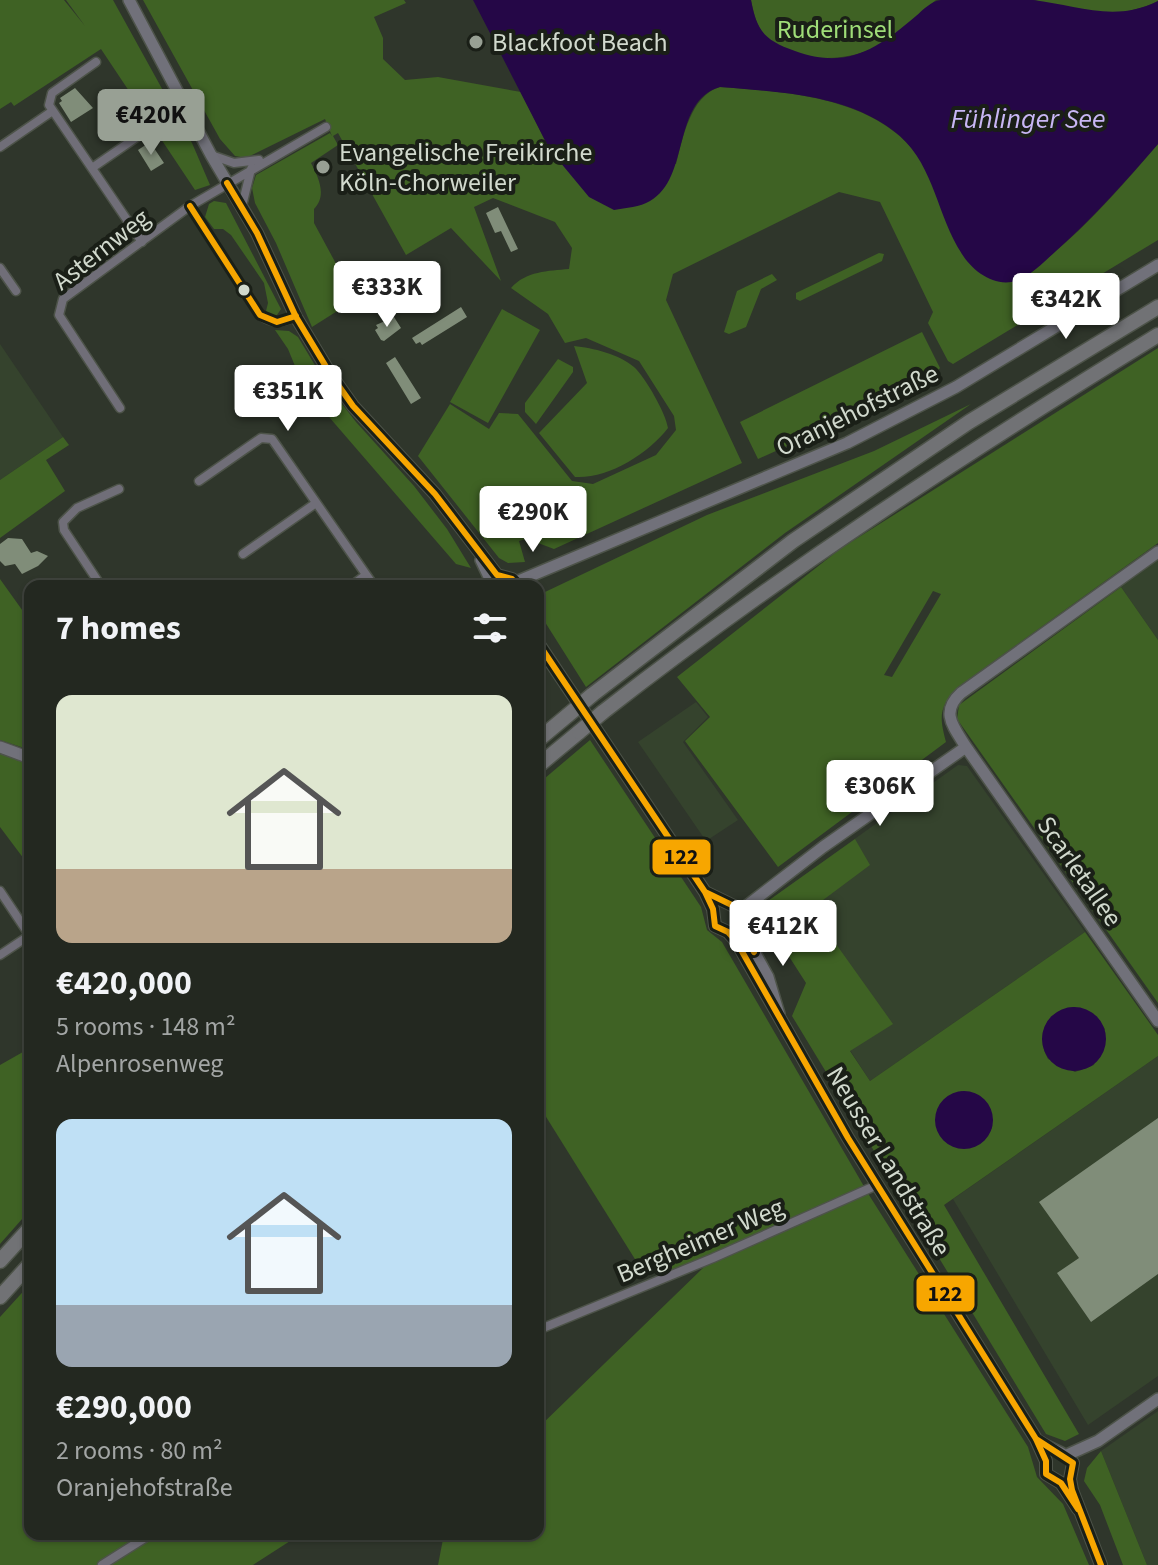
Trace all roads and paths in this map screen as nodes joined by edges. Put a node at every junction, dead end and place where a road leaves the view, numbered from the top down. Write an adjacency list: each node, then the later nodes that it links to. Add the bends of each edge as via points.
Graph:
1 (129, 0): 7 (main road)
2 (96, 62): 3 (street, via 52,93)
3 (51, 112): 6 (street); 9 (street)
4 (326, 127): 8 (street, Asternweg)
5 (150, 128): 9 (street)
6 (0, 147)
7 (211, 155): 8 (street, via 234,163); 11 (main road)
8 (268, 158): 10 (street, Asternweg)
9 (92, 168): 14 (street)
10 (251, 168): 11 (street, Asternweg); 13 (street)
11 (227, 183): 12 (street, Asternweg); 13 (main road)
12 (190, 206): 14 (street, Asternweg); 21 (street, via 260,315 277,323)
13 (242, 209): 21 (main road)
14 (142, 242): 23 (street, Asternweg, via 63,299 59,310)
15 (1158, 265): 36 (main road, Oranjehofstraße, via 906,414)
16 (0, 268): 17 (street)
17 (9, 281): 18 (street); 19 (street)
18 (0, 287)
19 (16, 291)
20 (1158, 307): 38 (highway, bridge, via 969,422 793,541)
21 (296, 316): 27 (main road, via 353,406 435,494)
22 (1158, 335): 42 (highway, bridge, via 806,560)
23 (120, 408)
24 (199, 481): 26 (street, via 268,438)
25 (119, 489): 31 (street, via 77,508 63,522)
26 (316, 503): 29 (street); 30 (street)
27 (475, 549): 34 (main road); 35 (main road, via 497,575)
28 (1158, 552): 40 (main road, Scarletallee, via 955,699 948,716)
29 (243, 554)
30 (366, 575): 32 (street); 33 (street)
31 (97, 580)
32 (359, 580)
33 (370, 580)
34 (490, 580)
35 (509, 580)
36 (523, 580)
37 (544, 652): 44 (main road, Neusser Landstraße)
38 (544, 735)
39 (0, 747): 41 (main road)
40 (966, 747): 45 (main road); 50 (main road, Scarletallee)
41 (24, 756)
42 (544, 761)
43 (0, 891): 46 (street)
44 (717, 906): 45 (main road); 47 (main road, Neusser Landstraße, via 715,926)
45 (738, 914): 47 (main road); 51 (main road, Neusser Landstraße, via 774,991)
46 (24, 926)
47 (728, 932): 51 (main road, Neusser Landstraße)
48 (24, 939): 49 (street)
49 (0, 955)
50 (1158, 1021)
51 (783, 1026): 52 (main road, Neusser Landstraße)
52 (877, 1185): 57 (street, Bergheimer Weg); 59 (main road, Neusser Landstraße)
53 (24, 1235): 54 (highway)
54 (0, 1261)
55 (24, 1271): 56 (highway)
56 (0, 1297)
57 (544, 1328)
58 (1158, 1399): 60 (main road)
59 (1036, 1439): 60 (main road, Neusser Landstraße); 61 (main road, Neusser Landstraße)
60 (1066, 1457): 61 (main road); 62 (main road)
61 (1046, 1461): 62 (main road, Neusser Landstraße, via 1046,1474)
62 (1066, 1481): 65 (main road, Neusser Landstraße)
63 (142, 1540): 64 (street)
64 (102, 1565)
65 (1101, 1565)

